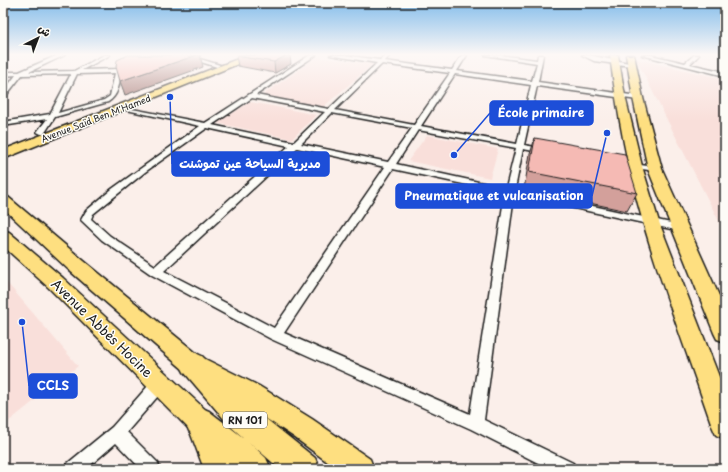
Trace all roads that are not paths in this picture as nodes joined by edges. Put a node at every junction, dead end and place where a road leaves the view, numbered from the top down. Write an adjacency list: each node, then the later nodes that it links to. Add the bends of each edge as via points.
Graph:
1 (18, 77): 14 (street)
2 (73, 77): 20 (street)
3 (117, 77): 18 (street, via 112,97)
4 (185, 77): 18 (main road, Avenue Saïd Ben M'Hamed)
5 (193, 77): 18 (main road, Avenue Saïd Ben M'Hamed)
6 (280, 77): 15 (street)
7 (365, 77): 19 (street)
8 (451, 77): 23 (street)
9 (488, 77): 13 (street)
10 (537, 77): 13 (street)
11 (617, 77): 16 (main road)
12 (636, 77): 17 (main road)
13 (535, 84): 16 (street); 27 (street)
14 (3, 96)
15 (251, 96): 19 (street); 22 (street)
16 (620, 96): 17 (street); 30 (main road)
17 (638, 98): 32 (main road)
18 (115, 104): 20 (street); 22 (street); 24 (main road, Avenue Saïd Ben M'Hamed); 29 (main road, Avenue Saïd Ben M'Hamed)
19 (329, 112): 23 (street); 25 (street)
20 (53, 116): 21 (street); 24 (street)
21 (3, 124)
22 (206, 126): 25 (street); 38 (street, via 105,200 86,220 106,238)
23 (416, 128): 27 (street); 31 (street)
24 (41, 132): 26 (main road, Avenue Saïd Ben M'Hamed)
25 (295, 145): 31 (street); 38 (street)
26 (3, 146)
27 (520, 146): 28 (street); 33 (street)
28 (551, 152)
29 (3, 155)
30 (627, 165): 32 (street); 35 (main road)
31 (390, 166): 33 (street); 40 (street)
32 (655, 169): 36 (main road)
33 (510, 191): 35 (street); 44 (street)
34 (3, 200): 41 (main road)
35 (651, 222): 36 (street); 45 (main road)
36 (680, 228): 39 (main road)
37 (3, 236): 42 (main road, Avenue Abbès Hocine)
38 (156, 272): 40 (street)
39 (725, 334)
40 (276, 335): 44 (street)
41 (193, 364): 51 (highway, RN 101, via 240,416); 52 (main road, via 250,394)
42 (160, 383): 43 (main road, Avenue Abbès Hocine); 46 (street)
43 (199, 421): 49 (main road); 50 (highway, RN 101)
44 (476, 424): 53 (street)
45 (725, 426)
46 (117, 432): 47 (street); 48 (street)
47 (74, 469)
48 (152, 469)
49 (218, 469)
50 (255, 469)
51 (304, 469)
52 (360, 469)
53 (568, 469)

